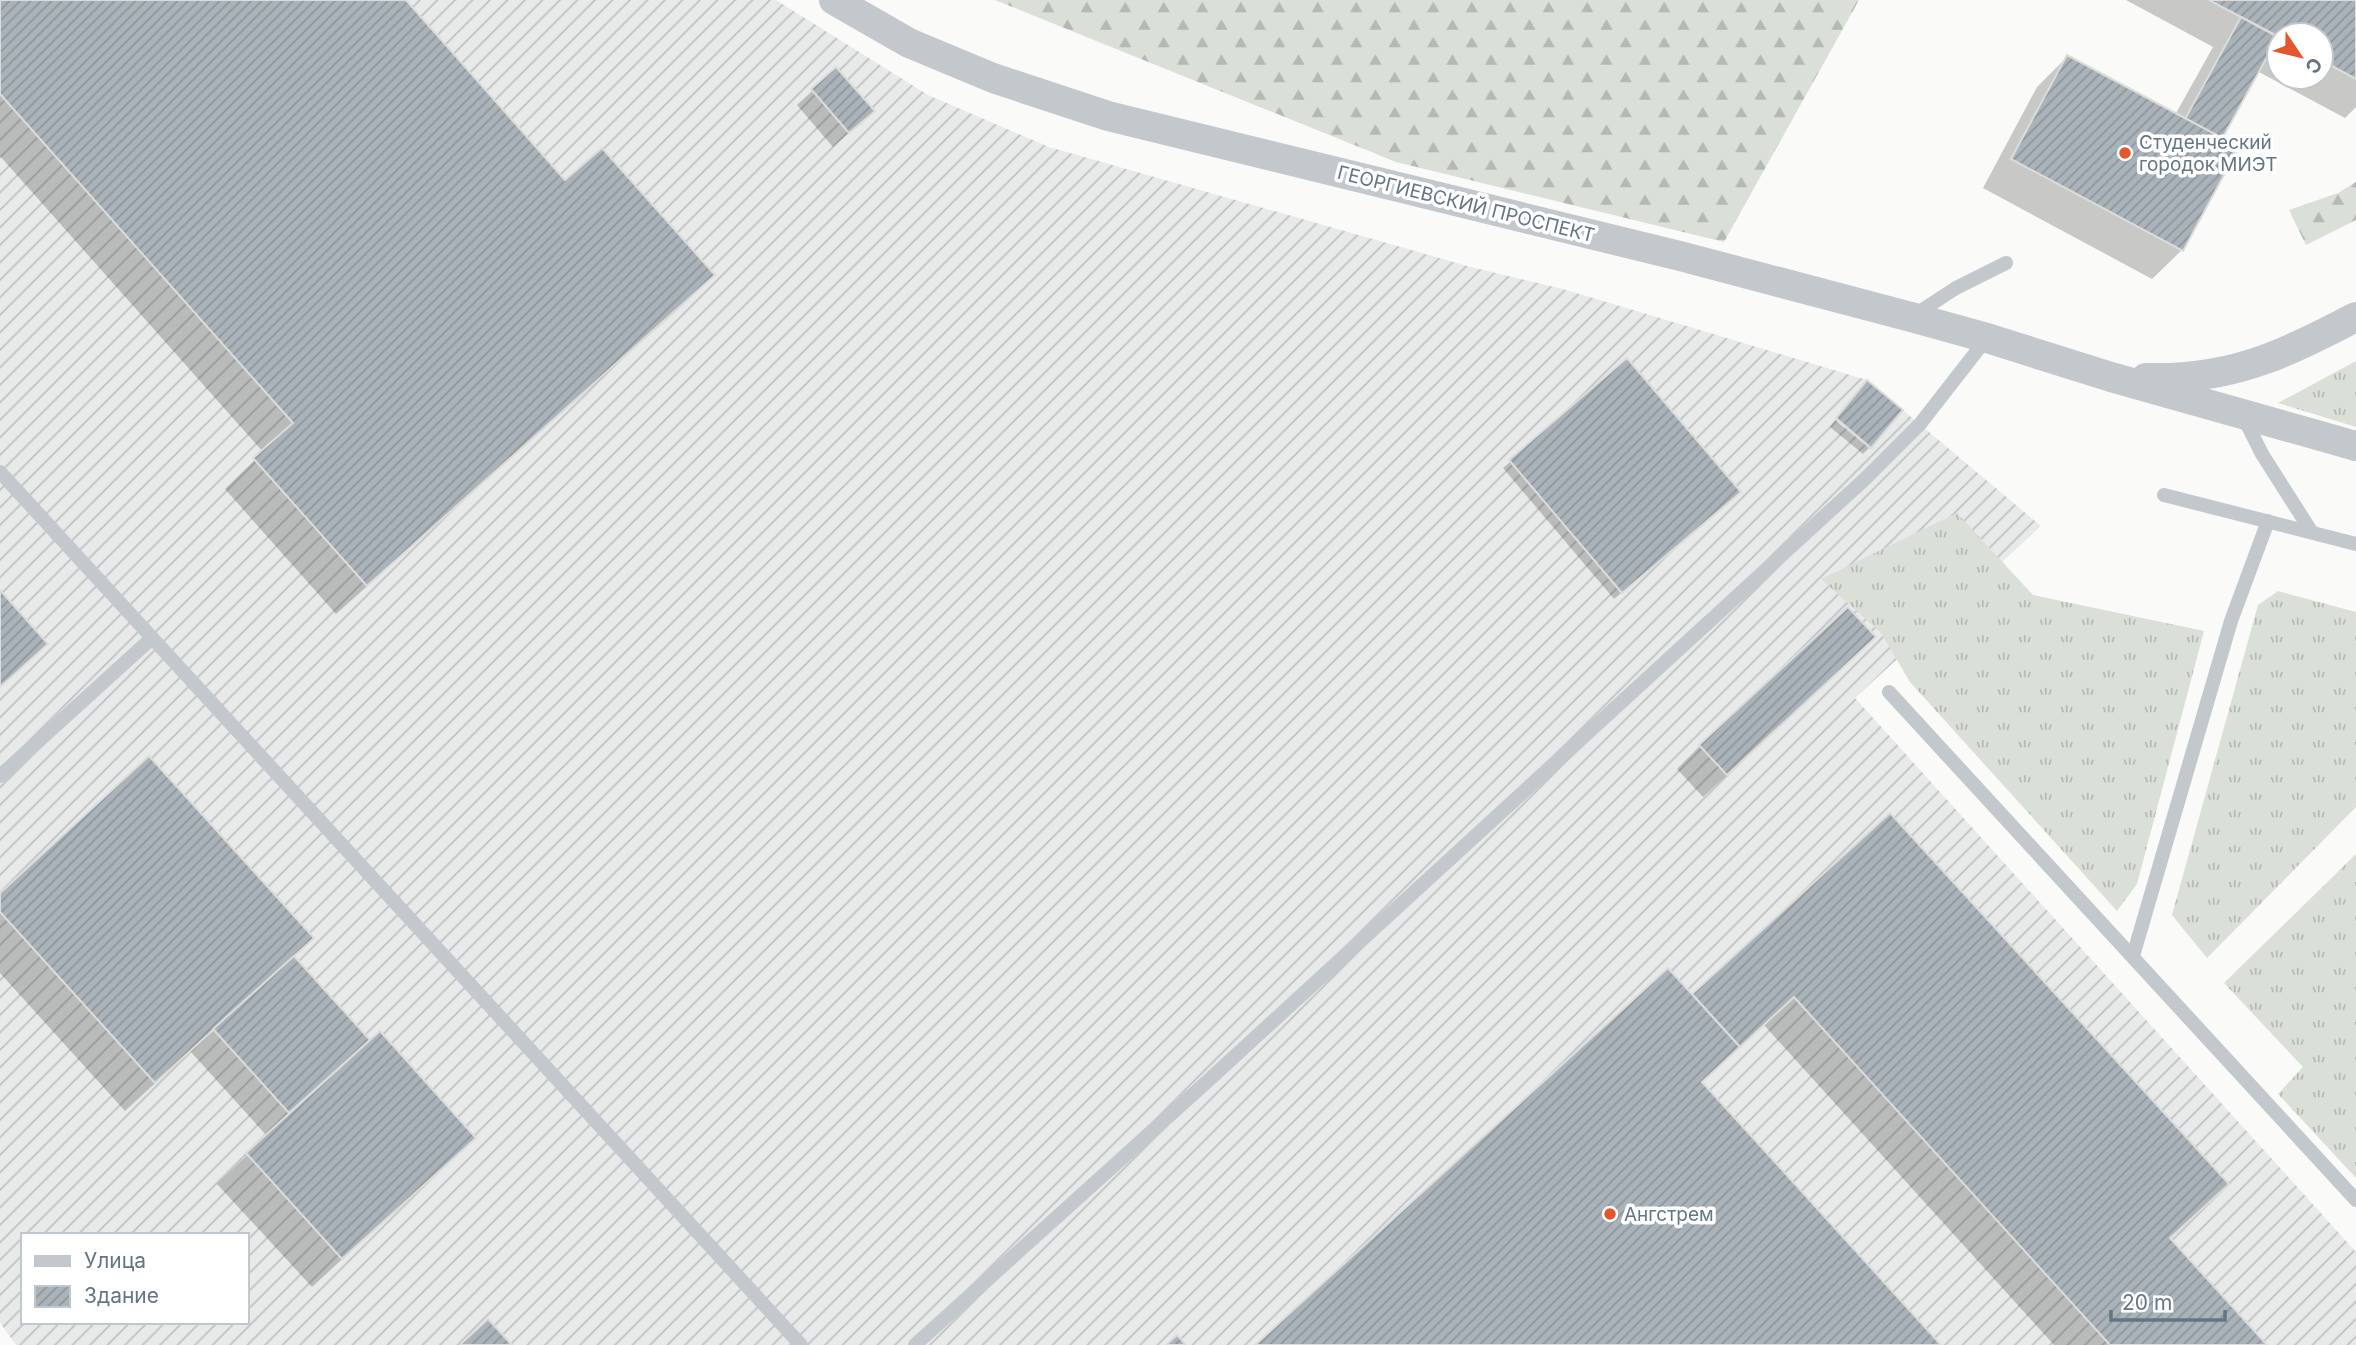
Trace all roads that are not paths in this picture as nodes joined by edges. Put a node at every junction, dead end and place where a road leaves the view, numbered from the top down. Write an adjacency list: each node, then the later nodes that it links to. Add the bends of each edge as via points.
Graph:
1 (834, 0): 3 (street, ГЕОРГИЕВСКИЙ ПРОСПЕКТ, via 921,48 993,78 1108,116)
2 (2006, 263): 3 (lane)
3 (1911, 317): 5 (street, ГЕОРГИЕВСКИЙ ПРОСПЕКТ)
4 (2356, 317): 6 (street, ГЕОРГИЕВСКИЙ ПРОСПЕКТ)
5 (1987, 338): 7 (street, ГЕОРГИЕВСКИЙ ПРОСПЕКТ); 21 (lane, via 1920,424 1867,478)
6 (2262, 361): 7 (street, ГЕОРГИЕВСКИЙ ПРОСПЕКТ, via 2169,379); 8 (street, via 2245,388)
7 (2111, 377): 8 (street, ГЕОРГИЕВСКИЙ ПРОСПЕКТ)
8 (2241, 412): 9 (street, ГЕОРГИЕВСКИЙ ПРОСПЕКТ); 13 (lane)
9 (2356, 446)
10 (0, 472): 15 (lane)
11 (2164, 495): 12 (lane)
12 (2268, 521): 13 (lane); 18 (lane, via 2231,621)
13 (2311, 531): 14 (lane)
14 (2356, 544)
15 (152, 638): 17 (lane); 20 (lane)
16 (1889, 692): 18 (lane)
17 (0, 776)
18 (2133, 956): 19 (lane)
19 (2356, 1200)
20 (801, 1345)
21 (915, 1345)

